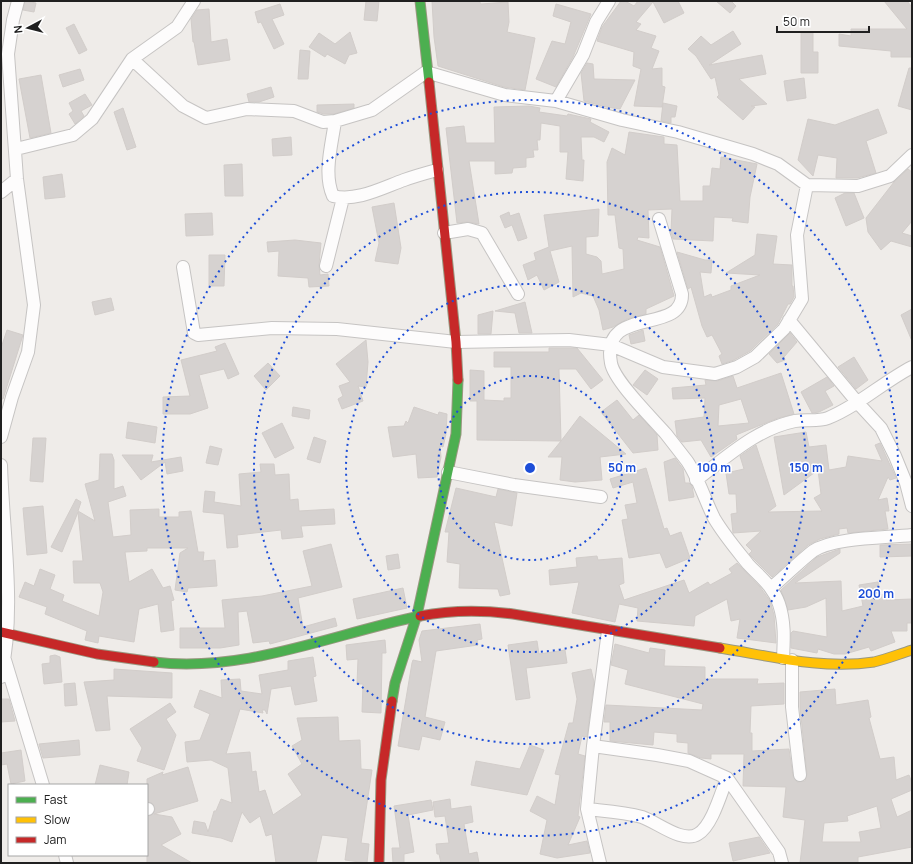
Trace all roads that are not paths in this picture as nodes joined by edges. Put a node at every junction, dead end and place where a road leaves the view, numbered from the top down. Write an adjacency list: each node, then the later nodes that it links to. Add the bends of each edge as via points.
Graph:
1 (18, 1): 9 (street, via 8,54)
2 (194, 1): 5 (street, via 177,27)
3 (420, 1): 6 (street)
4 (609, 1): 7 (street, via 596,22 583,55)
5 (132, 59): 8 (street, via 183,106 206,118 247,109 294,111 323,122); 10 (street, via 92,119 73,135)
6 (426, 72): 7 (street, via 506,95); 8 (street, via 372,110); 12 (street)
7 (556, 102): 14 (street, via 678,132 753,154 778,164)
8 (335, 122): 16 (street, via 329,167 330,188 333,196)
9 (7, 126): 10 (street)
10 (16, 149): 13 (street)
11 (912, 154): 14 (street, via 890,176 858,186)
12 (437, 170): 16 (street, via 376,191); 18 (street)
13 (17, 179): 15 (street); 27 (street, via 34,305 28,352)
14 (807, 186): 22 (street, via 797,235 802,299)
15 (1, 192)
16 (343, 198): 19 (street)
17 (659, 219): 24 (street, via 682,294 682,302 678,310 654,320 625,327 615,336)
18 (444, 233): 21 (street, via 468,229 482,233); 23 (street)
19 (326, 266)
20 (183, 267): 23 (street, via 194,333 198,335 272,328 337,329)
21 (518, 294)
22 (789, 320): 24 (street, via 784,329 755,358 715,374 663,367); 26 (street)
23 (456, 342): 24 (street, via 569,340); 30 (street, via 456,434)
24 (611, 345): 31 (street, via 611,364 627,390 666,434 687,462)
25 (912, 367): 26 (street)
26 (857, 402): 31 (street, via 827,418 795,421 761,432); 33 (street, via 881,428 906,483)
27 (5, 403): 28 (street)
28 (1, 437)
29 (1, 466): 38 (street, via 8,575)
30 (448, 472): 32 (street, via 514,485); 36 (street)
31 (696, 480): 35 (street, via 715,519 730,542)
32 (601, 497)
33 (912, 506)
34 (912, 535): 35 (street, via 841,541 822,547 813,551)
35 (772, 588): 41 (street, via 779,604)
36 (417, 615): 37 (street, via 480,611 556,620); 38 (street, via 259,657 231,662 182,665 125,660); 48 (street, via 395,683 381,780)
37 (608, 631): 41 (street); 43 (street)
38 (4, 632): 40 (street)
39 (912, 650): 41 (street, via 872,662 835,665)
40 (5, 659): 42 (street); 46 (street)
41 (788, 659): 44 (street)
42 (1, 677)
43 (593, 746): 45 (street, via 689,761); 47 (street)
44 (800, 775)
45 (727, 778): 47 (street, via 712,816 702,831 688,837 642,817); 50 (street, via 779,852)
46 (43, 784)
47 (587, 809): 49 (street)
48 (379, 863)
49 (600, 863)
50 (782, 863)

